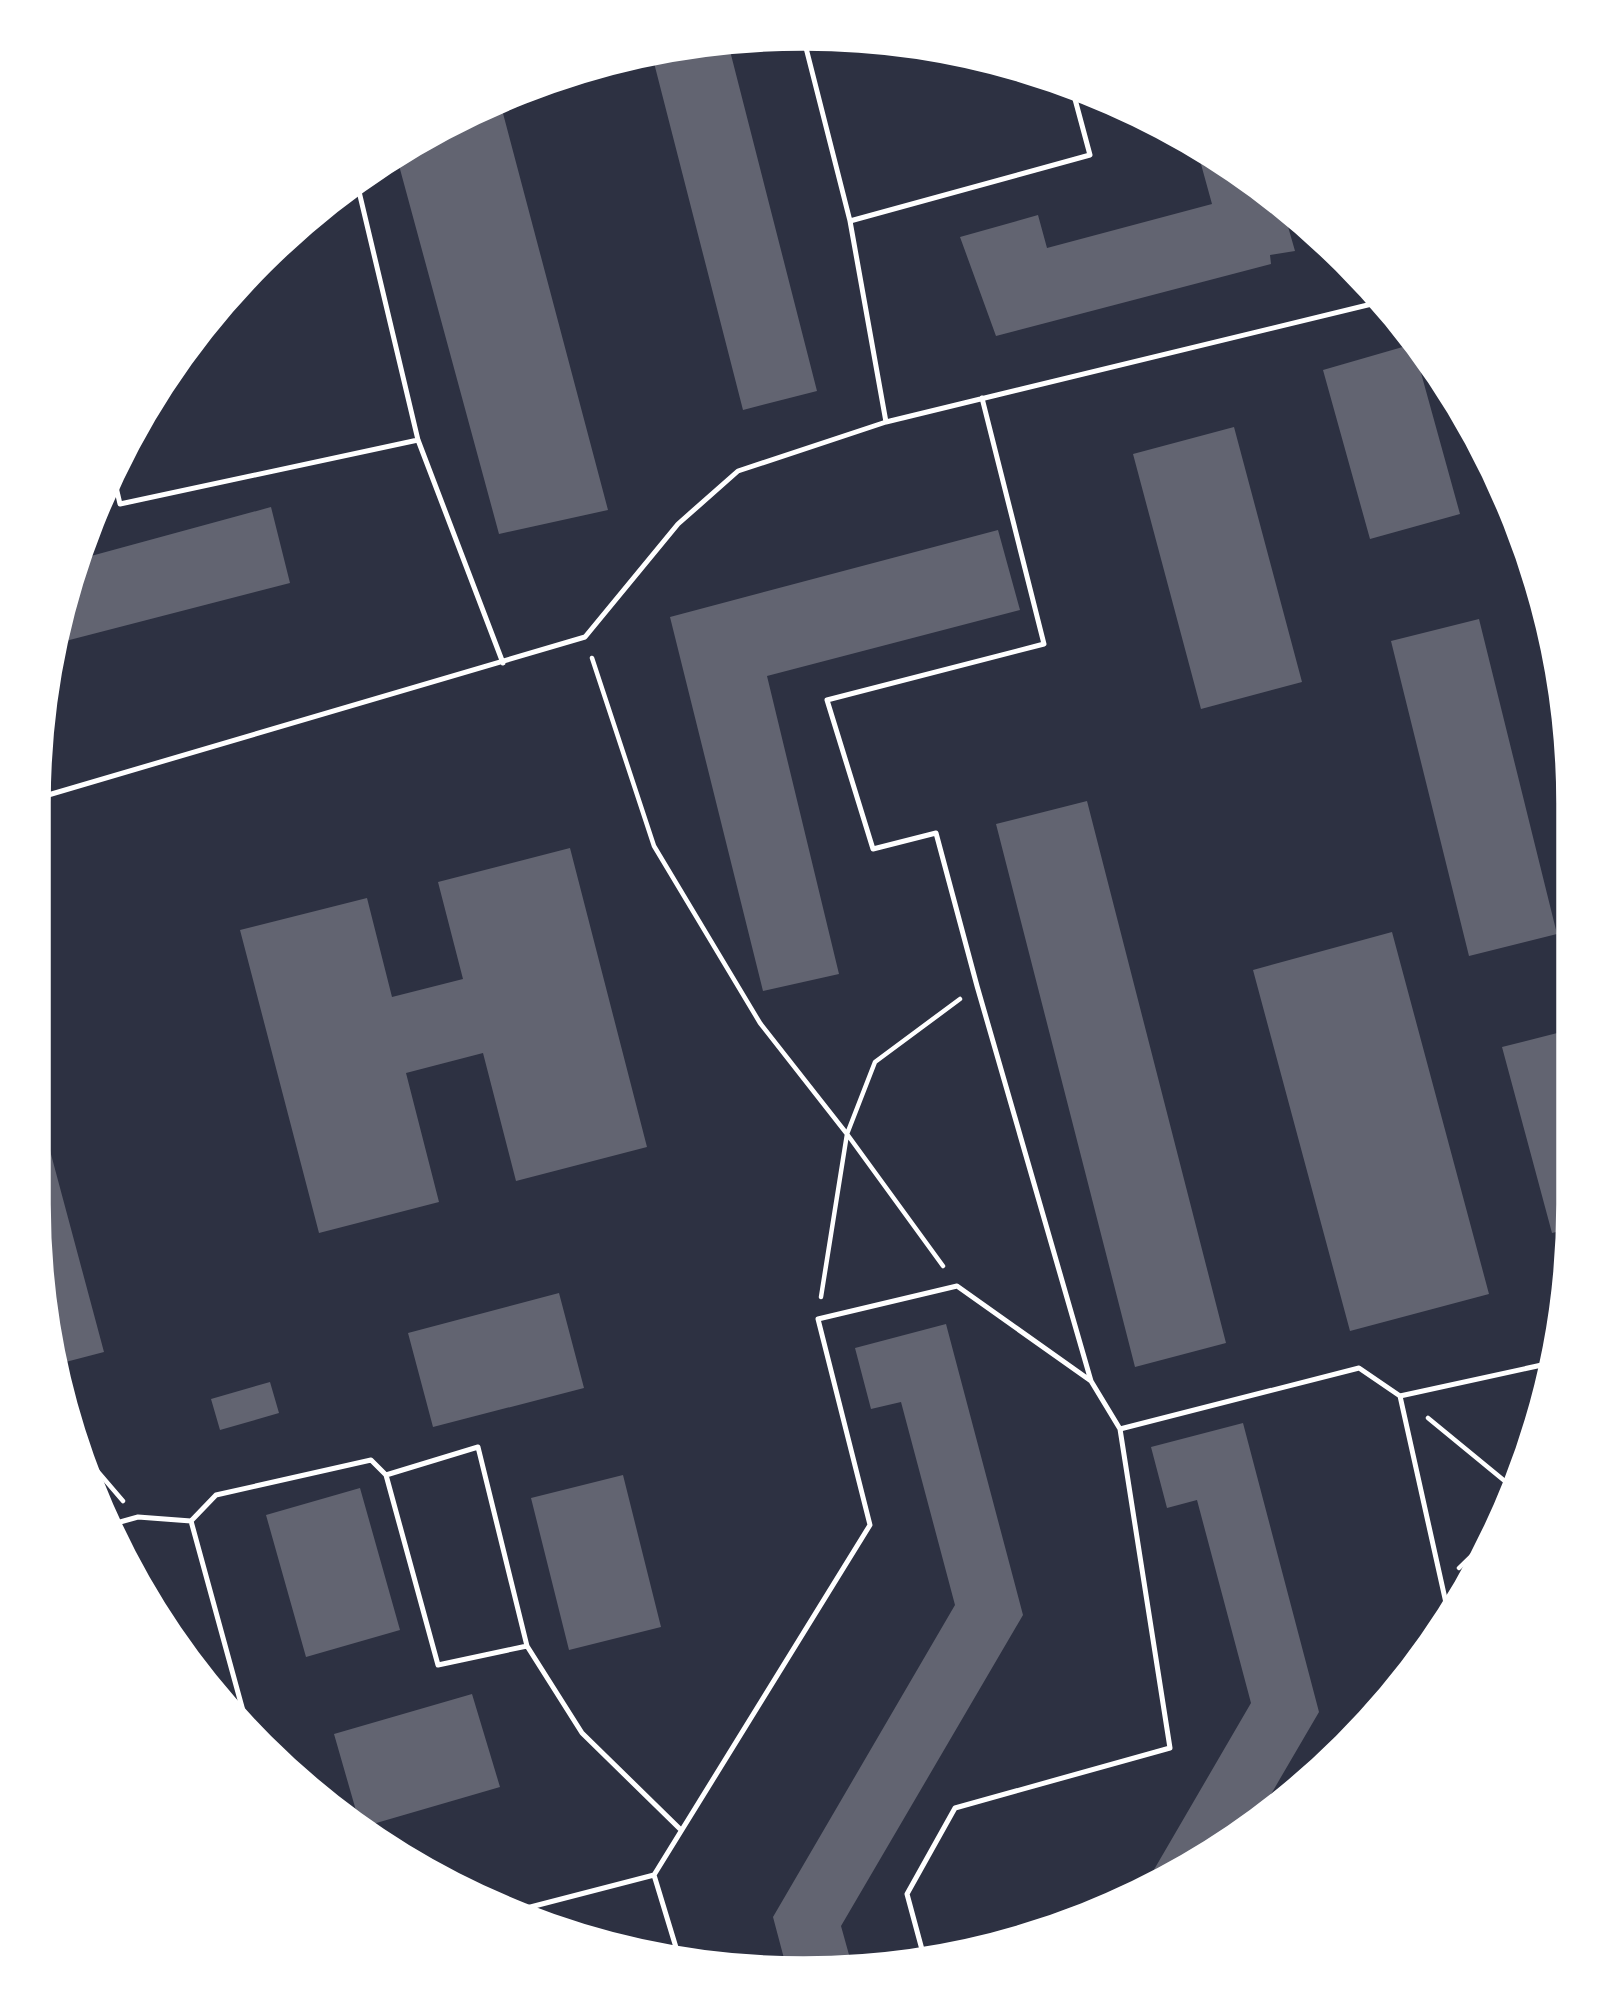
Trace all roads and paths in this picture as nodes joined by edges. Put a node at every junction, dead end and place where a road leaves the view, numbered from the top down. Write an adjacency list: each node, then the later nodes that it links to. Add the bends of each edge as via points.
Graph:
1 (806, 49): 4 (lane)
2 (1075, 100): 4 (lane, via 1090,155)
3 (360, 194): 8 (lane)
4 (850, 221): 7 (lane)
5 (1370, 305): 6 (lane)
6 (982, 398): 7 (lane); 13 (lane, via 1044,644 827,700 873,849 936,833)
7 (886, 422): 10 (lane, via 738,471 678,524)
8 (418, 440): 9 (lane, via 120,504); 11 (lane)
9 (117, 491)
10 (585, 637): 11 (lane); 14 (path, via 654,846 760,1023)
11 (503, 663): 12 (lane)
12 (49, 794)
13 (977, 986): 14 (path, via 874,1062); 18 (lane)
14 (847, 1134): 15 (path); 16 (path)
15 (957, 1286): 16 (lane); 18 (lane)
16 (818, 1318): 32 (lane, via 870,1525)
17 (1540, 1365): 19 (lane)
18 (1091, 1381): 20 (lane)
19 (1400, 1396): 20 (lane, via 1359,1368); 23 (path); 28 (lane)
20 (1120, 1429): 36 (lane, via 1170,1748 955,1808 908,1894)
21 (99, 1474): 24 (path)
22 (386, 1475): 25 (lane, via 371,1460 216,1495); 30 (lane, via 438,1665); 30 (lane, via 478,1447)
23 (1505, 1481)
24 (138, 1517): 25 (lane); 26 (lane)
25 (191, 1521): 31 (lane)
26 (120, 1522)
27 (1469, 1558): 28 (path)
28 (1442, 1584): 29 (lane)
29 (1445, 1600)
30 (527, 1646): 32 (lane, via 582,1734)
31 (242, 1707)
32 (680, 1829): 33 (lane)
33 (654, 1875): 34 (lane); 35 (lane)
34 (531, 1907)
35 (676, 1947)
36 (922, 1949)

